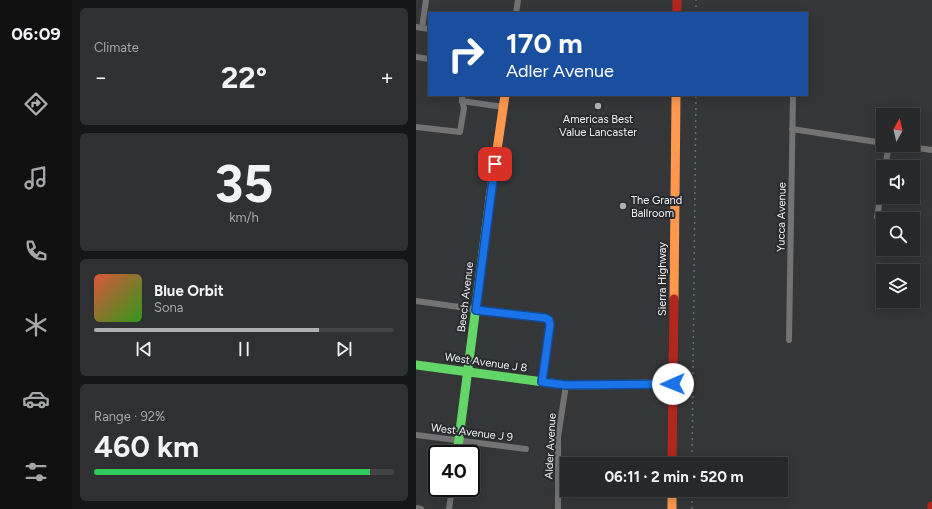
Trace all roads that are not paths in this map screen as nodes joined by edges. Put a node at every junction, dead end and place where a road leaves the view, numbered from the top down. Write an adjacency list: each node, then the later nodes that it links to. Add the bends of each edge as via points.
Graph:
1 (426, 0): 6 (street)
2 (518, 0): 4 (street)
3 (677, 0): 5 (street)
4 (516, 12)
5 (677, 12)
6 (419, 28)
7 (416, 57): 8 (street)
8 (428, 59)
9 (505, 96): 13 (street, Beech Avenue)
10 (676, 96): 25 (street, Sierra Highway)
11 (793, 96): 15 (street, Yucca Avenue)
12 (462, 98): 13 (street); 14 (street, via 464,108 460,132)
13 (503, 107): 20 (street, Beech Avenue)
14 (416, 127)
15 (792, 129): 16 (street); 21 (street, Yucca Avenue)
16 (876, 142)
17 (920, 148): 18 (street)
18 (932, 150)
19 (416, 301): 20 (street)
20 (476, 310): 23 (street, Beech Avenue); 24 (street, via 549,320)
21 (789, 340)
22 (416, 365): 23 (street, West Avenue J 8)
23 (467, 372): 24 (street, West Avenue J 8); 28 (street, Beech Avenue)
24 (542, 382): 26 (street, West Avenue J 8)
25 (673, 384): 26 (street, West Avenue J 8); 31 (street, Sierra Highway)
26 (566, 385): 37 (street, Alder Avenue, via 558,437)
27 (416, 435): 28 (street, West Avenue J 9)
28 (458, 441): 29 (street, Beech Avenue); 30 (street, West Avenue J 9)
29 (458, 445)
30 (526, 449)
31 (672, 457)
32 (451, 497): 36 (street)
33 (672, 497): 38 (street)
34 (416, 508): 35 (street)
35 (421, 509)
36 (449, 509)
37 (558, 509)
38 (672, 509)

